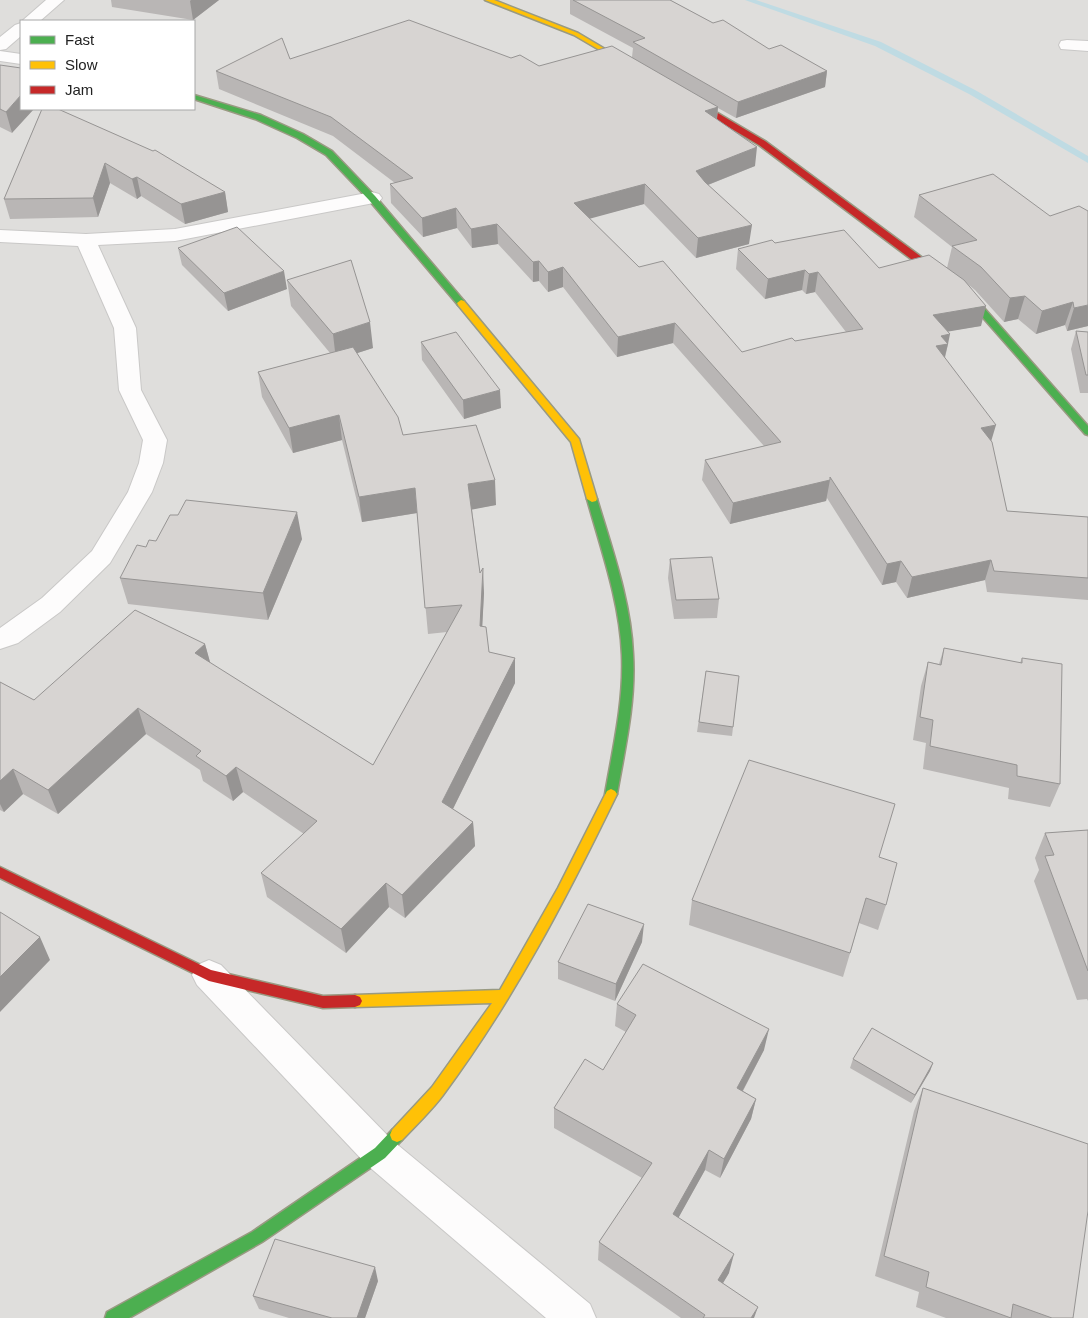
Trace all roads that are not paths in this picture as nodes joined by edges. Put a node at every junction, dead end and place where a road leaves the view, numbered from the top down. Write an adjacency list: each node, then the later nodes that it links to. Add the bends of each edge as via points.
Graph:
1 (56, 0): 3 (street)
2 (488, 0): 10 (street, via 576,34)
3 (31, 20)
4 (20, 29): 5 (street)
5 (0, 45)
6 (1067, 45): 7 (street)
7 (1088, 46)
8 (0, 56): 9 (street)
9 (20, 59)
10 (644, 74)
11 (678, 93): 16 (street, via 762,143 967,295)
12 (195, 97): 13 (street, via 258,117 300,136 329,153)
13 (372, 198): 15 (street, via 175,235); 20 (street, via 576,441 607,551 626,636 627,684 611,794 563,892)
14 (0, 236): 15 (street)
15 (86, 240): 17 (street, via 125,328 130,390 154,440 151,463 140,492 102,557 51,605)
16 (1088, 432)
17 (0, 639)
18 (0, 872): 19 (street)
19 (209, 975): 20 (street, via 322,1002); 21 (street)
20 (504, 996): 21 (street, via 437,1092)
21 (380, 1153): 22 (street, via 257,1237); 23 (street)
22 (113, 1318)
23 (576, 1318)

